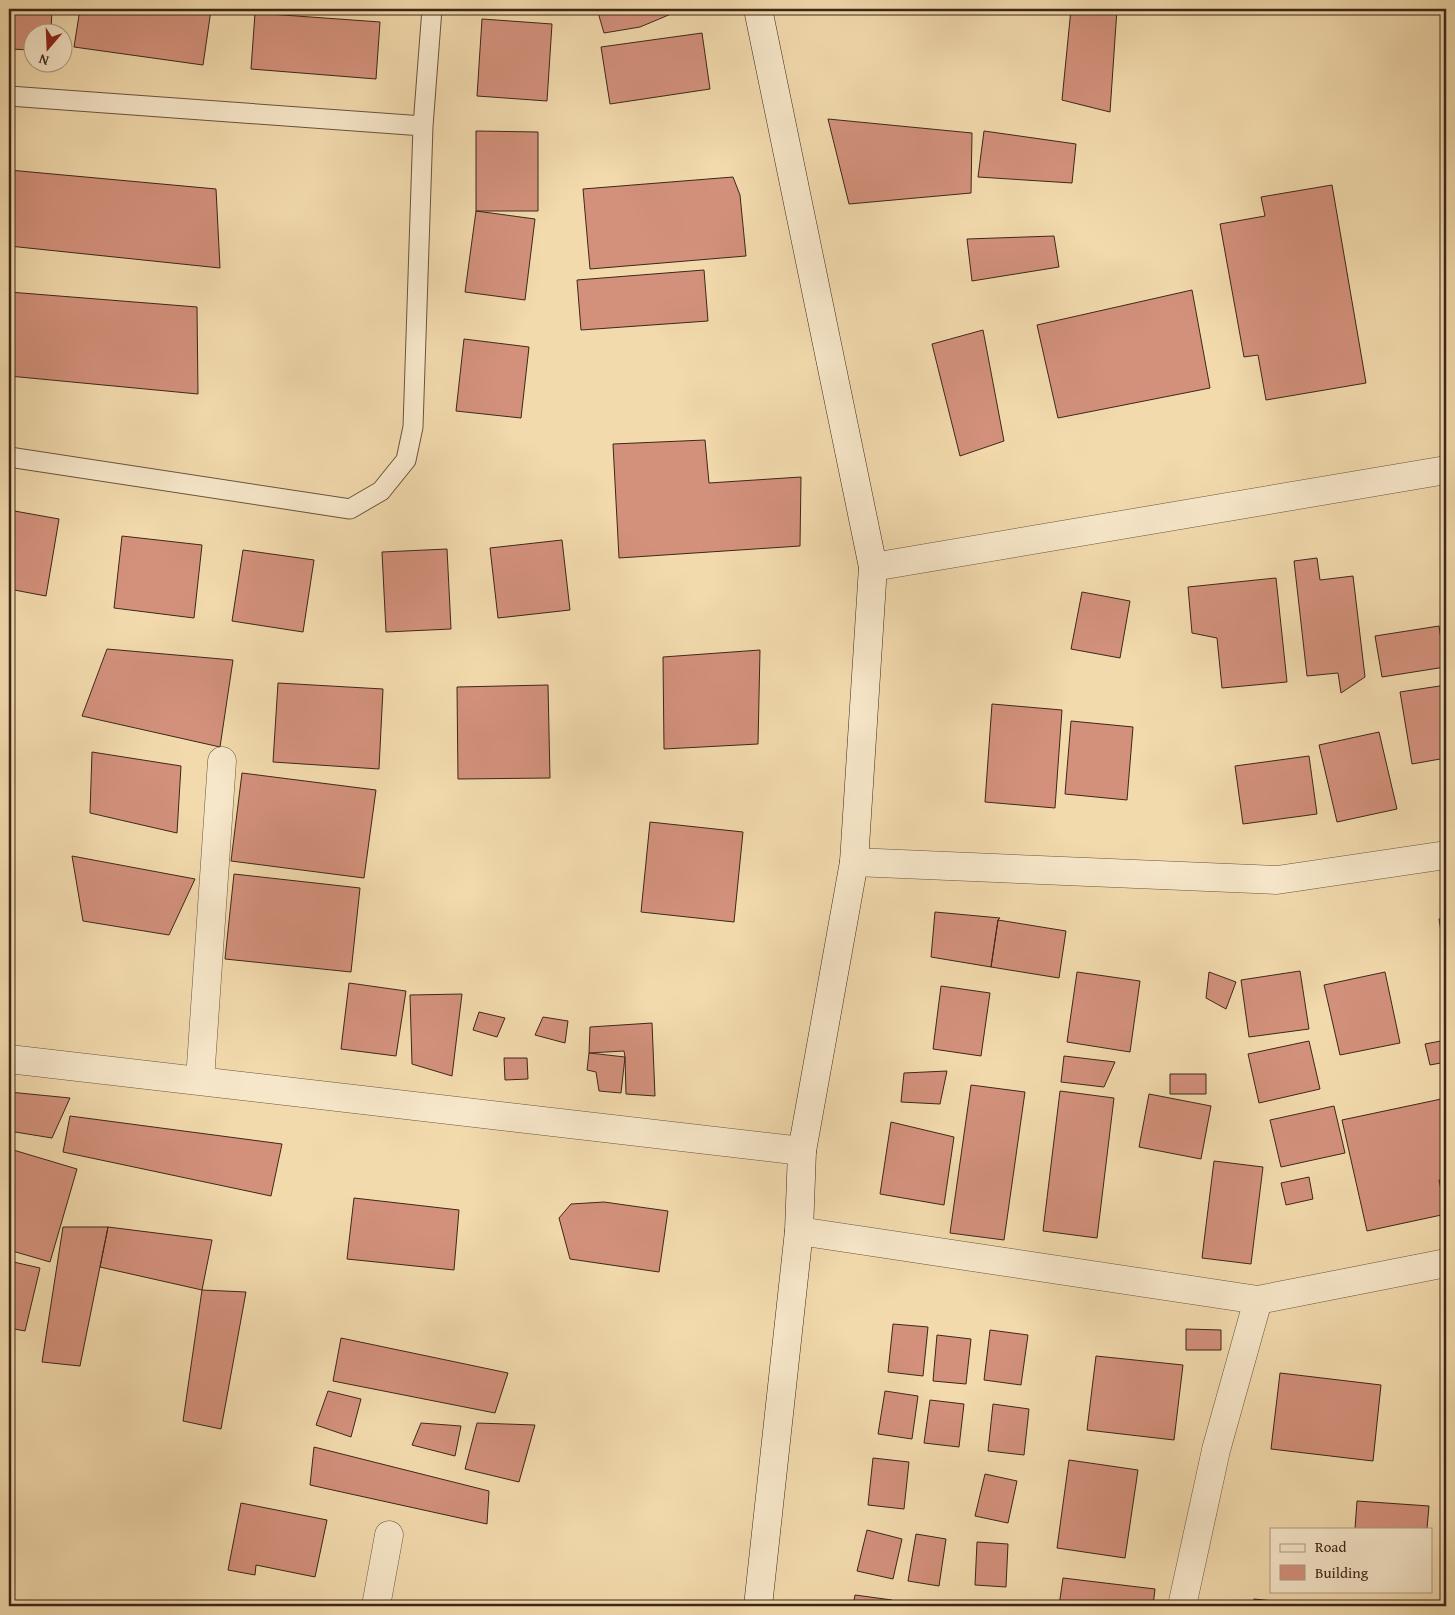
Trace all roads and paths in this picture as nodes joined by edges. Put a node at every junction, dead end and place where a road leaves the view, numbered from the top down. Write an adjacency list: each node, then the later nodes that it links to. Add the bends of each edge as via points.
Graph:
1 (432, 9): 4 (lane)
2 (758, 9): 7 (street)
3 (9, 96): 4 (lane)
4 (423, 126): 5 (lane, via 413,427 406,460 381,491 350,509)
5 (9, 457)
6 (1446, 470): 7 (street)
7 (873, 567): 10 (street)
8 (222, 761): 12 (street)
9 (1446, 854): 10 (street, via 1277,880)
10 (854, 862): 13 (street)
11 (9, 1059): 12 (street)
12 (200, 1080): 13 (street)
13 (802, 1150): 14 (street)
14 (799, 1231): 16 (street); 19 (street)
15 (1446, 1262): 16 (street)
16 (1258, 1300): 20 (street, via 1216,1450)
17 (389, 1535): 18 (street)
18 (376, 1606)
19 (758, 1606)
20 (1182, 1606)

